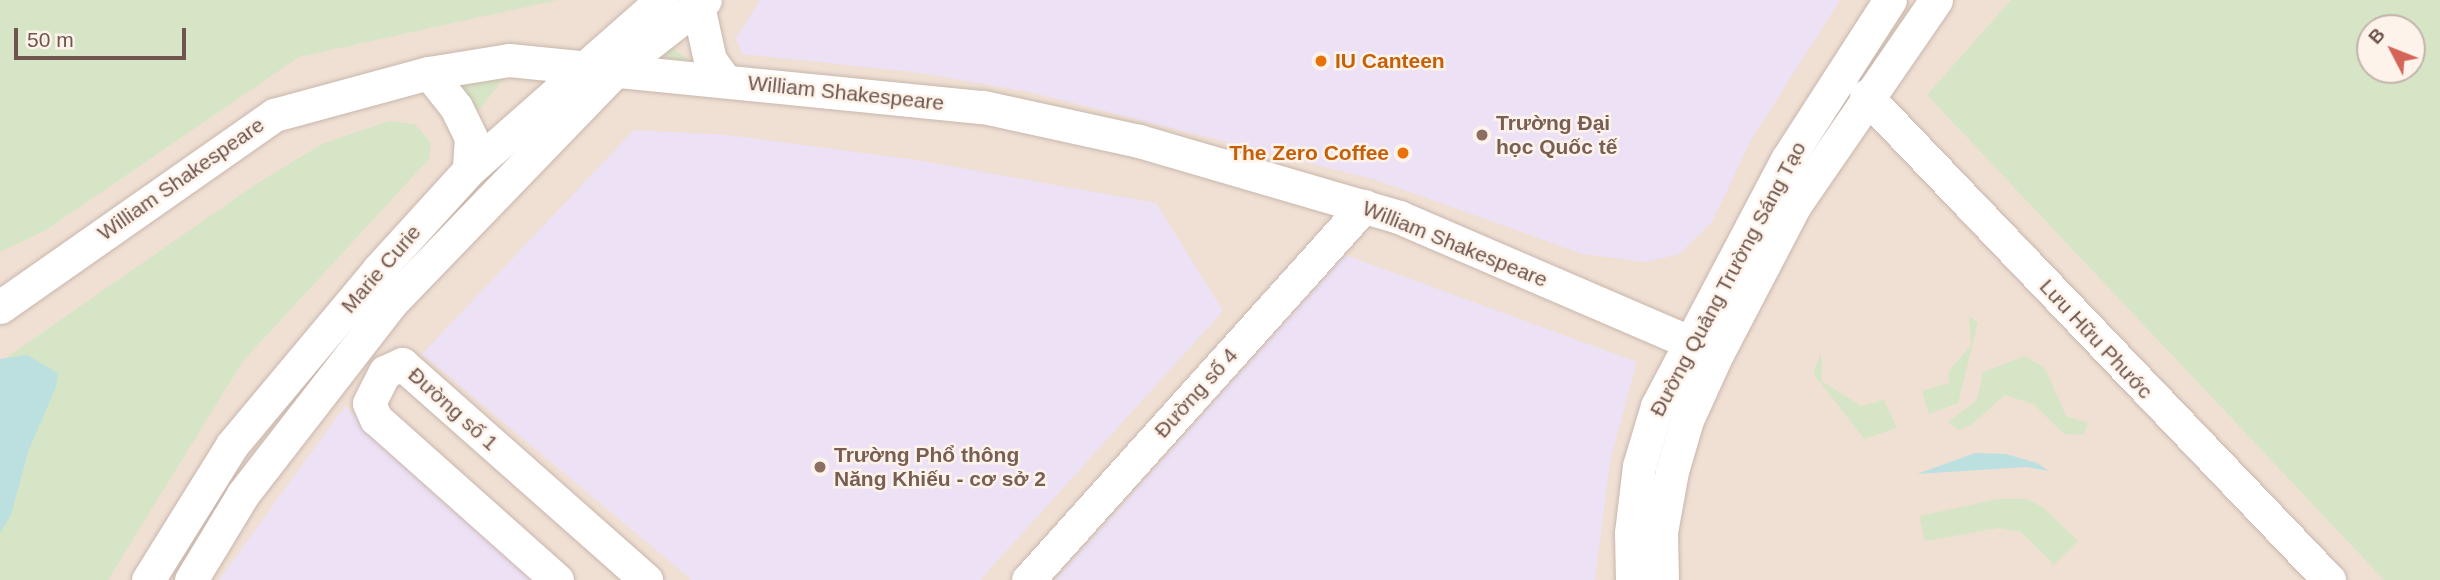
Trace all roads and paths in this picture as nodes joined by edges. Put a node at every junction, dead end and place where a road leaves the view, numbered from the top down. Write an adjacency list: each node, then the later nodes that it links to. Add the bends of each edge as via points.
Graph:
1 (662, 0): 5 (street, Marie Curie)
2 (1890, 0): 12 (street, Đường Quảng Trường Sáng Tạo, via 1788,158)
3 (1936, 0): 8 (street, Đường Quảng Trường Sáng Tạo)
4 (701, 3): 5 (street, Marie Curie); 7 (street, via 710,60)
5 (602, 66): 6 (street, William Shakespeare, via 509,61); 7 (street, William Shakespeare); 9 (street, Marie Curie); 14 (street, Marie Curie, via 331,376 243,494)
6 (429, 73): 9 (street, via 456,107 471,138); 11 (street, William Shakespeare, via 274,115)
7 (725, 81): 10 (street, William Shakespeare, via 997,109 1139,141)
8 (1866, 96): 12 (street, Đường Quảng Trường Sáng Tạo); 20 (street, Lưu Hữu Phước)
9 (469, 170): 13 (street, Marie Curie, via 379,269 232,445)
10 (1364, 206): 12 (street, William Shakespeare, via 1451,237); 17 (street, Đường số 4)
11 (0, 307)
12 (1703, 349): 18 (street, Đường Quảng Trường Sáng Tạo, via 1657,406 1639,466 1631,533); 19 (street, Đường Quảng Trường Sáng Tạo, via 1661,532)
13 (148, 580)
14 (191, 580)
15 (557, 580): 16 (street, Đường số 1, via 376,419 369,403 385,372 402,364)
16 (646, 580)
17 (1028, 580)
18 (1632, 580)
19 (1662, 580)
20 (2329, 580)

